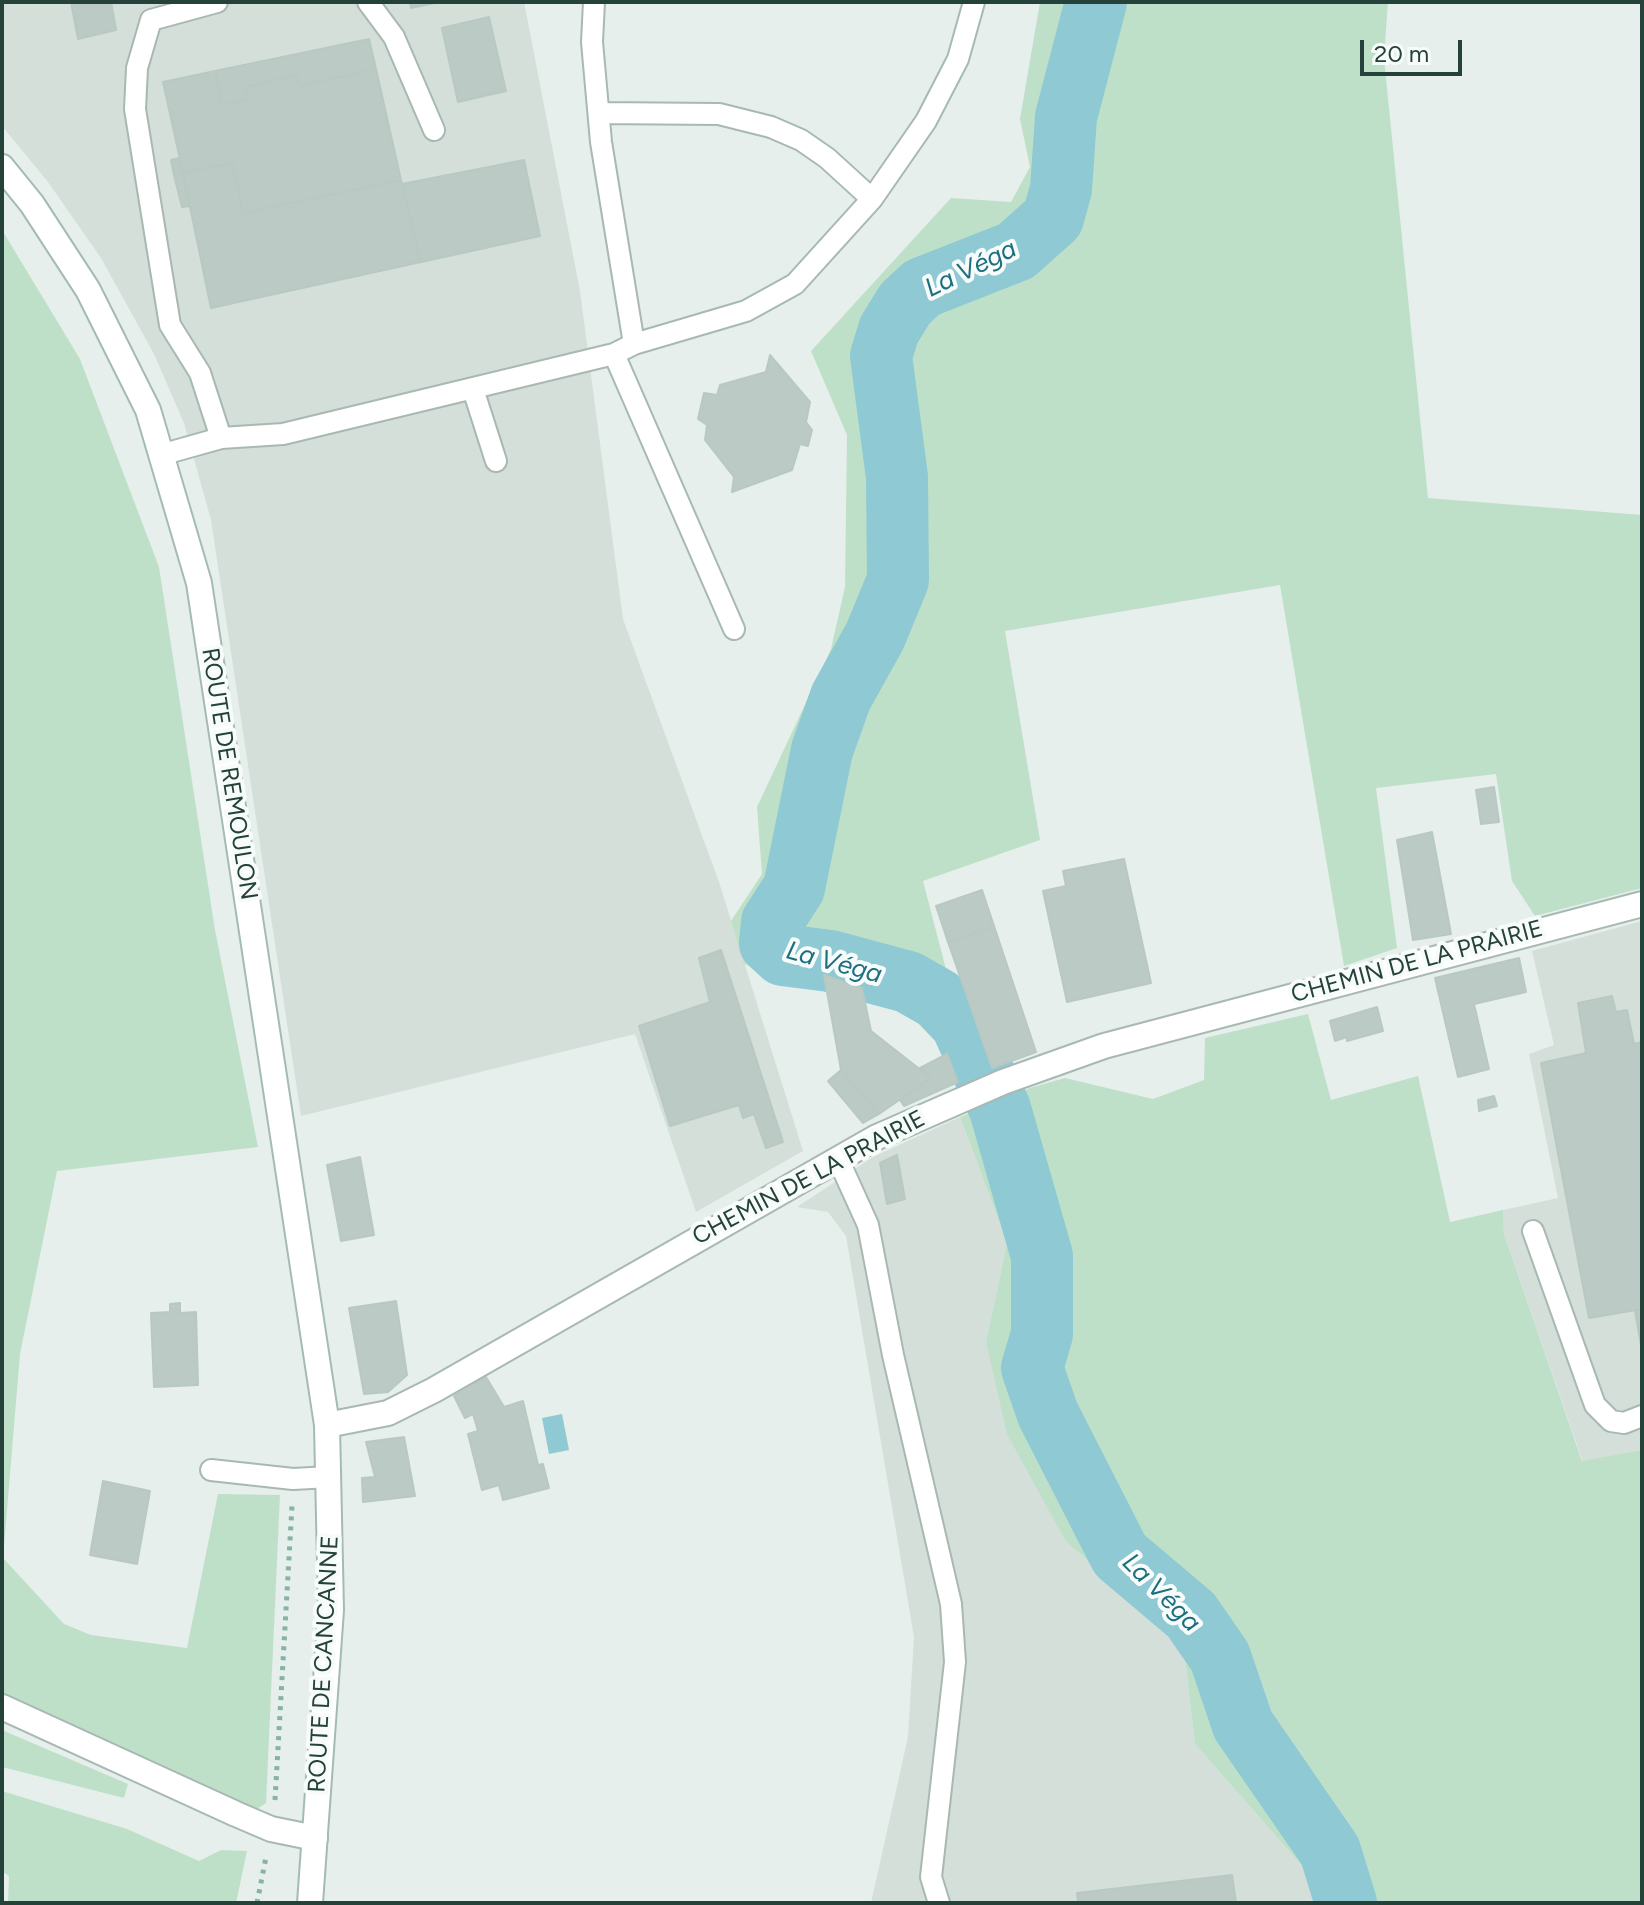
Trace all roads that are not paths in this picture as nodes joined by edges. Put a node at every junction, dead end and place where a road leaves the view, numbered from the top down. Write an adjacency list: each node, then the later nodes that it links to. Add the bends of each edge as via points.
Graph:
1 (217, 2): 12 (lane, via 151,20 137,68 135,109 170,325 200,373)
2 (368, 2): 6 (lane, via 394,37)
3 (594, 2): 5 (lane)
4 (974, 2): 8 (lane, via 945,89)
5 (599, 113): 8 (lane, via 719,114 771,127 827,158); 9 (lane)
6 (434, 130)
7 (2, 167): 13 (main road, ROUTE DE REMOULON, via 88,290)
8 (872, 199): 9 (lane, via 795,284 746,311)
9 (634, 344): 10 (lane)
10 (614, 354): 11 (lane); 15 (lane)
11 (473, 389): 12 (lane, via 283,434); 14 (lane)
12 (221, 438): 13 (lane)
13 (164, 454): 20 (main road, ROUTE DE REMOULON, via 199,583)
14 (496, 461)
15 (734, 629)
16 (1642, 904): 17 (main road, CHEMIN DE LA PRAIRIE, via 1104,1046 960,1100)
17 (838, 1159): 20 (main road, CHEMIN DE LA PRAIRIE, via 434,1390 388,1413); 26 (lane, via 868,1225 951,1604 955,1662 931,1877)
18 (1533, 1231): 19 (lane, via 1595,1405 1611,1421 1624,1423)
19 (1642, 1416)
20 (327, 1425): 22 (main road, ROUTE DE CANCANNE)
21 (211, 1470): 22 (lane, via 293,1479)
22 (330, 1477): 24 (main road, ROUTE DE CANCANNE, via 331,1610)
23 (2, 1707): 24 (main road, via 271,1829)
24 (315, 1838): 25 (main road, ROUTE DE CANCANNE)
25 (310, 1903)
26 (939, 1903)

